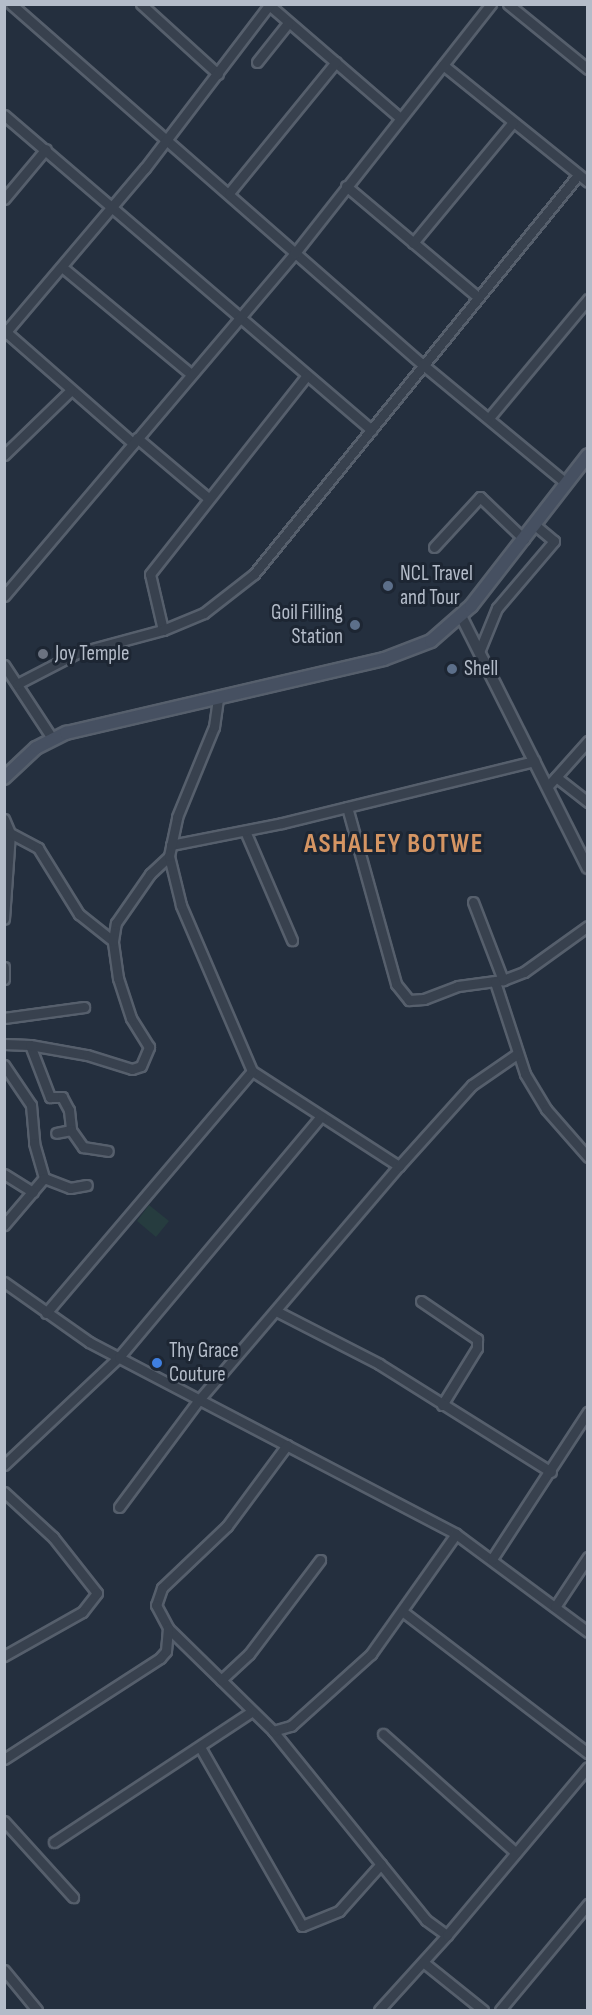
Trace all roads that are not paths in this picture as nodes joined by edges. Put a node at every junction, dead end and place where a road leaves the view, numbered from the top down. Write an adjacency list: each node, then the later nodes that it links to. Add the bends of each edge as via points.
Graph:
1 (11, 4): 15 (street)
2 (141, 4): 11 (street)
3 (491, 4): 9 (street)
4 (508, 4): 10 (street)
5 (269, 5): 6 (street); 11 (street)
6 (288, 23): 7 (street); 8 (street)
7 (256, 62)
8 (336, 62): 13 (street); 20 (street)
9 (442, 65): 13 (street); 14 (street)
10 (588, 69)
11 (218, 74): 15 (street)
12 (4, 115): 16 (street)
13 (400, 118): 19 (street)
14 (513, 122): 17 (street); 23 (street)
15 (164, 141): 20 (street); 22 (street)
16 (46, 149): 21 (street); 22 (street)
17 (578, 175): 18 (street); 26 (street)
18 (588, 182)
19 (346, 186): 23 (street); 24 (street)
20 (229, 194): 24 (street)
21 (4, 199)
22 (113, 207): 25 (street); 28 (street)
23 (413, 243): 26 (street)
24 (295, 253): 28 (street); 30 (street)
25 (62, 267): 29 (street); 31 (street)
26 (478, 297): 30 (street)
27 (588, 299): 34 (street)
28 (240, 316): 31 (street); 32 (street)
29 (5, 333): 33 (street)
30 (422, 364): 34 (street); 35 (street)
31 (191, 374): 36 (street)
32 (307, 375): 35 (street); 40 (street)
33 (70, 391): 36 (street); 37 (street)
34 (489, 418): 39 (street)
35 (371, 430): 46 (street, via 254,574 204,613)
36 (135, 440): 40 (street); 44 (street)
37 (4, 454)
38 (588, 455): 39 (main road)
39 (567, 483): 41 (main road)
40 (208, 498): 46 (street, via 150,574)
41 (535, 525): 42 (main road); 47 (street, via 554,541 497,608)
42 (524, 539): 43 (street, via 480,497); 45 (main road)
43 (434, 547)
44 (4, 596)
45 (461, 616): 47 (street); 50 (main road, via 431,641 384,659)
46 (163, 630): 49 (street, via 77,652)
47 (478, 652): 53 (street)
48 (4, 665): 49 (street)
49 (17, 684): 51 (street)
50 (218, 698): 51 (main road); 62 (street, via 214,727 177,816)
51 (52, 738): 55 (main road, via 28,754)
52 (588, 741): 54 (street)
53 (535, 761): 56 (street); 58 (street)
54 (556, 777): 56 (street); 57 (street)
55 (4, 778)
56 (547, 787): 64 (street)
57 (588, 802)
58 (347, 807): 60 (street); 72 (street, via 402,994 409,1000 424,999 459,986)
59 (4, 819): 61 (street)
60 (245, 831): 62 (street); 68 (street)
61 (10, 833): 66 (street); 69 (street, via 39,848 78,914)
62 (171, 844): 63 (street)
63 (169, 856): 69 (street, via 150,874 116,923); 79 (street, via 181,904)
64 (588, 868)
65 (473, 902): 72 (street)
66 (4, 919)
67 (588, 926): 72 (street, via 525,972)
68 (292, 940)
69 (112, 941): 76 (street, via 118,978 131,1018 149,1047 141,1066 132,1069 87,1055)
70 (4, 967): 71 (street)
71 (4, 979)
72 (499, 981): 77 (street)
73 (84, 1007): 74 (street)
74 (4, 1018)
75 (4, 1044): 76 (street)
76 (30, 1045): 80 (street)
77 (517, 1054): 86 (street, via 546,1109); 87 (street, via 472,1085)
78 (4, 1065): 81 (street)
79 (252, 1071): 82 (street); 96 (street)
80 (50, 1097): 81 (street); 83 (street, via 62,1097 69,1110)
81 (31, 1105): 89 (street, via 34,1143)
82 (321, 1116): 87 (street); 97 (street)
83 (71, 1130): 84 (street); 85 (street, via 83,1147)
84 (56, 1133)
85 (108, 1151)
86 (588, 1157)
87 (399, 1167): 95 (street)
88 (4, 1174): 91 (street)
89 (44, 1178): 90 (street, via 70,1188); 91 (street)
90 (87, 1185)
91 (33, 1192): 92 (street)
92 (4, 1225)
93 (4, 1282): 96 (street)
94 (421, 1301): 99 (street, via 477,1339 477,1348)
95 (278, 1311): 98 (street); 99 (street, via 379,1364)
96 (46, 1313): 97 (street)
97 (118, 1357): 98 (street); 102 (street)
98 (198, 1401): 101 (street); 105 (street)
99 (442, 1405): 103 (street)
100 (588, 1412): 103 (street)
101 (287, 1445): 106 (street); 112 (street, via 226,1526 156,1595 159,1616)
102 (4, 1465)
103 (550, 1472): 108 (street)
104 (4, 1492): 114 (street, via 53,1537 97,1593 82,1612)
105 (118, 1507)
106 (456, 1534): 108 (street); 111 (street)
107 (588, 1557): 110 (street)
108 (492, 1559): 110 (street)
109 (320, 1560): 115 (street, via 249,1654 229,1668)
110 (555, 1607): 113 (street)
111 (402, 1611): 117 (street, via 357,1669 291,1726); 120 (street)
112 (168, 1628): 115 (street); 121 (street, via 166,1651 160,1658)
113 (588, 1632)
114 (4, 1656)
115 (221, 1680): 116 (street)
116 (251, 1712): 117 (street); 119 (street)
117 (273, 1731): 126 (street)
118 (383, 1734): 125 (street)
119 (200, 1747): 124 (street); 126 (street, via 302,1926 339,1911)
120 (588, 1753)
121 (4, 1760)
122 (588, 1767): 125 (street)
123 (4, 1821): 127 (street)
124 (54, 1842)
125 (516, 1852): 129 (street)
126 (381, 1864): 129 (street, via 426,1920)
127 (73, 1897)
128 (588, 1904): 135 (street)
129 (447, 1935): 130 (street)
130 (423, 1962): 133 (street); 134 (street)
131 (4, 1970): 132 (street)
132 (37, 2010)
133 (379, 2010)
134 (483, 2010)
135 (500, 2010)

